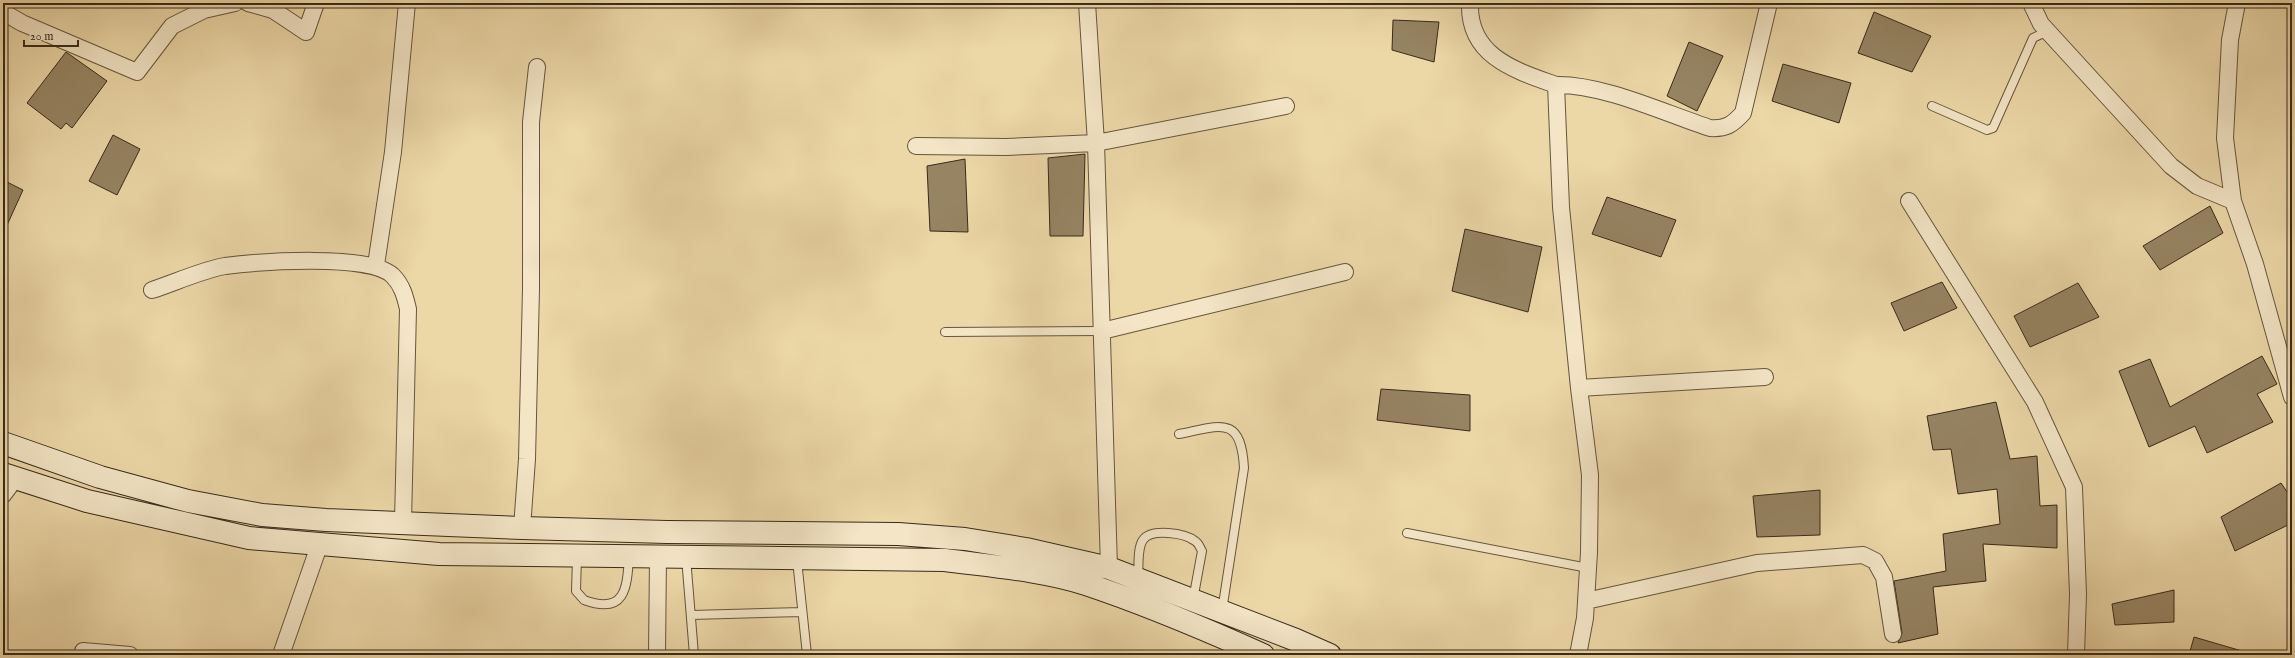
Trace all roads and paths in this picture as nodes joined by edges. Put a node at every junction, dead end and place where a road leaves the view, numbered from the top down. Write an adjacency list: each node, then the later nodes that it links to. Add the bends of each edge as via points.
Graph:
1 (234, 3): 10 (street, via 204,10 172,26 137,72 22,23)
2 (248, 3): 3 (street, via 273,10 306,32)
3 (316, 3)
4 (407, 3): 20 (street, via 393,152)
5 (1087, 3): 16 (street)
6 (1470, 3): 13 (street, via 1469,18 1480,44 1488,52 1519,72)
7 (1769, 3): 13 (street, via 1743,113 1732,125 1720,129 1710,128 1576,85)
8 (2031, 3): 11 (street, via 2041,24)
9 (2237, 3): 19 (street, via 2230,40 2225,138)
10 (3, 12)
11 (2048, 31): 15 (lane, via 2033,38 1993,128 1987,130); 19 (street, via 2171,166 2197,186)
12 (537, 66): 32 (street, via 531,122 531,289)
13 (1556, 85): 26 (street, via 1561,207)
14 (1286, 106): 16 (street)
15 (1932, 106)
16 (1096, 143): 17 (street, via 1006,147); 23 (street)
17 (916, 146)
18 (1909, 201): 58 (street, via 2035,402 2074,487 2078,594)
19 (2233, 201): 27 (street, via 2255,264)
20 (376, 266): 22 (street, via 331,260 224,266); 31 (street, via 392,275 403,290 408,308)
21 (1344, 272): 23 (street)
22 (152, 290)
23 (1102, 331): 24 (lane); 40 (street)
24 (945, 332)
25 (1765, 377): 26 (street)
26 (1579, 388): 41 (street, via 1590,474)
27 (2292, 397)
28 (1179, 434): 46 (lane, via 1217,427 1231,429 1239,436 1244,468)
29 (3, 443): 31 (main road, via 100,477 188,501 262,514 326,520)
30 (7, 482): 34 (main road, via 249,538)
31 (403, 522): 32 (main road)
32 (522, 528): 40 (main road, via 898,534 942,537 1026,549)
33 (1407, 533): 41 (lane)
34 (320, 543): 35 (main road, via 439,554); 51 (street)
35 (577, 556): 36 (main road); 36 (lane, via 576,591 584,600 605,604 617,601 625,592)
36 (629, 556): 37 (main road)
37 (658, 556): 38 (main road); 52 (street)
38 (686, 556): 39 (main road); 47 (lane)
39 (796, 559): 45 (lane); 55 (main road, via 945,560 1055,578 1084,584 1187,621)
40 (1109, 568): 42 (main road)
41 (1588, 568): 44 (street)
42 (1138, 579): 43 (main road); 43 (lane, via 1142,541 1148,535 1154,532 1188,537 1197,542 1202,551)
43 (1193, 600): 46 (main road)
44 (1586, 601): 48 (street, via 1757,564 1863,555 1875,561 1884,576); 57 (street)
45 (802, 612): 47 (lane); 54 (lane)
46 (1222, 612): 56 (main road)
47 (690, 615): 53 (lane)
48 (1892, 634)
49 (83, 651): 50 (street)
50 (130, 655)
51 (281, 655)
52 (657, 655)
53 (694, 655)
54 (807, 655)
55 (1263, 655)
56 (1330, 655)
57 (1578, 655)
58 (2076, 655)

